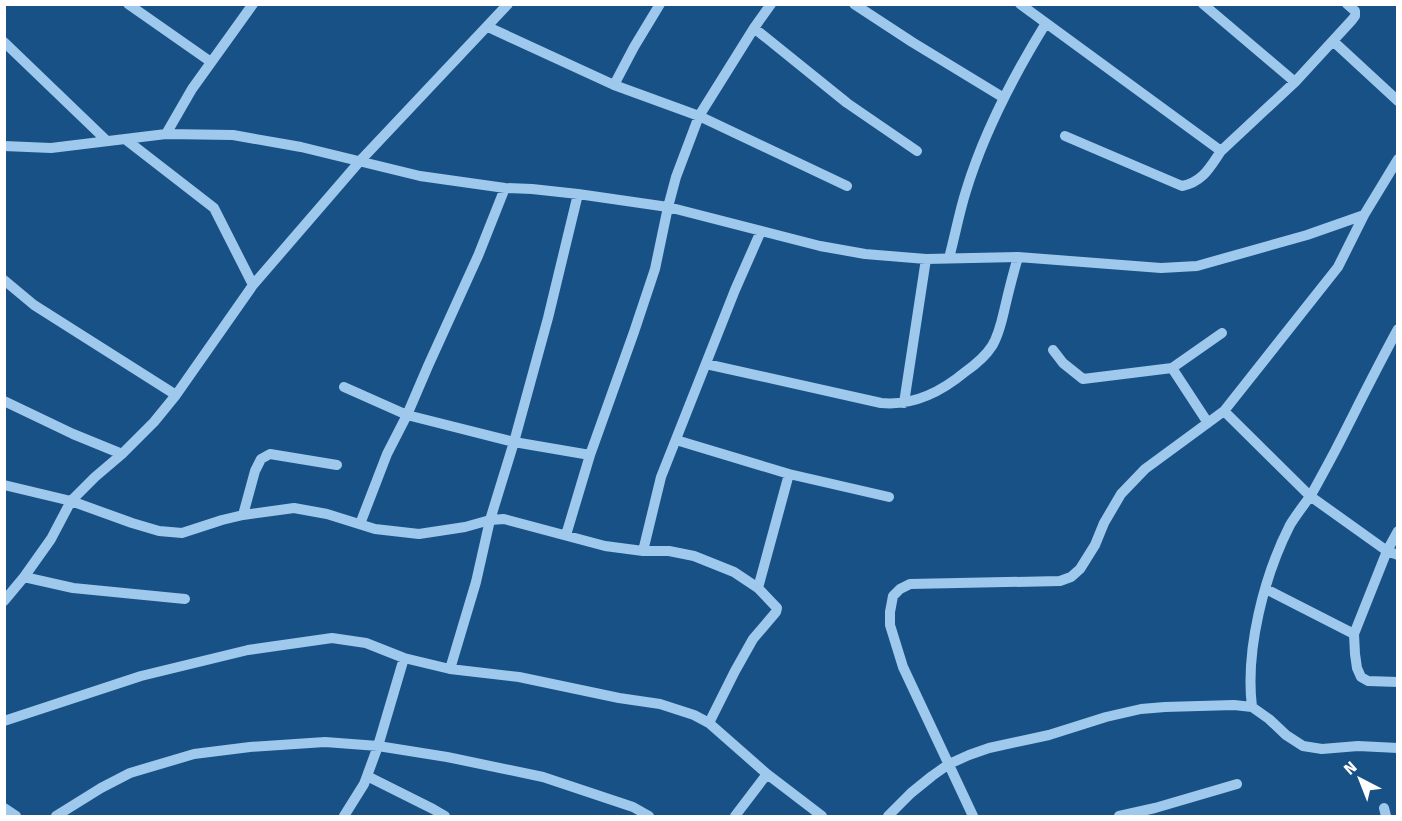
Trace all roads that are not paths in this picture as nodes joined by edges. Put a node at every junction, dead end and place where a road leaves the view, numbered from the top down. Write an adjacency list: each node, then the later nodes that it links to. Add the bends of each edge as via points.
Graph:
1 (128, 4): 15 (street)
2 (253, 4): 15 (street)
3 (508, 4): 11 (street)
4 (660, 4): 17 (street)
5 (771, 4): 12 (street)
6 (854, 4): 18 (street)
7 (1020, 4): 10 (street)
8 (1203, 4): 16 (street)
9 (1347, 4): 13 (street, via 1355,15)
10 (1046, 23): 18 (street); 27 (street)
11 (488, 27): 17 (street); 29 (street)
12 (754, 28): 20 (street); 26 (street, via 847,103)
13 (1333, 41): 16 (street); 19 (street)
14 (4, 42): 24 (street)
15 (211, 62): 21 (street)
16 (1294, 82): 27 (street)
17 (614, 85): 20 (street)
18 (1004, 98): 36 (street, via 966,190)
19 (1398, 101)
20 (699, 116): 30 (street); 33 (street, via 675,177)
21 (166, 134): 23 (street); 29 (street, via 233,135)
22 (1065, 136): 27 (street, via 1182,186 1197,180)
23 (125, 139): 24 (street); 40 (street, via 214,208)
24 (107, 141): 25 (street, via 51,148)
25 (6, 147)
26 (917, 151)
27 (1221, 151)
28 (1398, 159): 34 (street)
29 (360, 162): 31 (street, via 420,176); 40 (street)
30 (847, 186)
31 (505, 188): 32 (street); 51 (street)
32 (578, 194): 33 (street); 54 (street)
33 (668, 207): 35 (street); 56 (street, via 655,269)
34 (1364, 215): 37 (street, via 1197,266 1161,268); 50 (street, via 1338,267)
35 (761, 231): 38 (street, via 865,254); 44 (street)
36 (949, 258): 37 (street); 38 (street)
37 (1018, 258): 49 (street, via 992,346 955,381 934,394)
38 (926, 259): 49 (street)
39 (4, 280): 47 (street, via 34,305)
40 (253, 285): 47 (street)
41 (1398, 329): 60 (street)
42 (1222, 333): 45 (street)
43 (1053, 350): 45 (street, via 1083,379)
44 (706, 364): 49 (street, via 881,403); 53 (street)
45 (1172, 368): 52 (street)
46 (344, 387): 51 (street)
47 (176, 394): 55 (street)
48 (4, 402): 55 (street)
49 (904, 403)
50 (1224, 411): 52 (street); 60 (street)
51 (407, 415): 54 (street); 65 (street)
52 (1208, 423): 85 (street, via 1145,470 1121,494 1095,545 1071,577 1060,581 910,584 893,596 890,625 903,667)
53 (676, 440): 58 (street); 68 (street, via 661,477)
54 (514, 442): 56 (street); 64 (street)
55 (122, 454): 62 (street)
56 (590, 455): 67 (street)
57 (337, 465): 63 (street, via 270,454 261,459 255,471)
58 (789, 474): 61 (street); 72 (street)
59 (4, 485): 62 (street)
60 (1310, 496): 69 (street); 73 (street, via 1291,524)
61 (889, 497)
62 (71, 501): 63 (street, via 159,531 182,533); 71 (street)
63 (243, 515): 65 (street, via 294,508)
64 (490, 520): 65 (street, via 418,534); 67 (street, via 504,519); 78 (street)
65 (360, 524)
66 (1398, 531): 69 (street)
67 (566, 535): 68 (street)
68 (643, 551): 72 (street, via 694,556 734,572)
69 (1387, 551): 70 (street); 76 (street)
70 (1398, 555)
71 (24, 577): 74 (street, via 74,588); 75 (street)
72 (758, 588): 82 (street, via 777,608 776,612 753,639)
73 (1266, 589): 76 (street); 80 (street, via 1251,663)
74 (185, 598)
75 (4, 601)
76 (1354, 634): 79 (street, via 1360,677)
77 (404, 658): 78 (street); 81 (street, via 366,644 332,638 248,650 141,676); 83 (street)
78 (450, 669): 82 (street, via 519,677 660,705)
79 (1398, 682)
80 (1252, 706): 84 (street, via 1303,746); 85 (street, via 1141,709 989,748)
81 (4, 721)
82 (709, 723): 86 (street)
83 (378, 746): 87 (street); 92 (street, via 325,742 194,754 130,773); 95 (street, via 543,777)
84 (1398, 748)
85 (949, 764): 90 (street); 98 (street)
86 (767, 774): 96 (street); 97 (street)
87 (367, 776): 93 (street); 94 (street)
88 (1238, 784): 99 (street)
89 (4, 808): 91 (street)
90 (894, 814)
91 (16, 816)
92 (56, 816)
93 (344, 816)
94 (445, 816)
95 (649, 816)
96 (735, 816)
97 (822, 816)
98 (973, 816)
99 (1119, 816)

